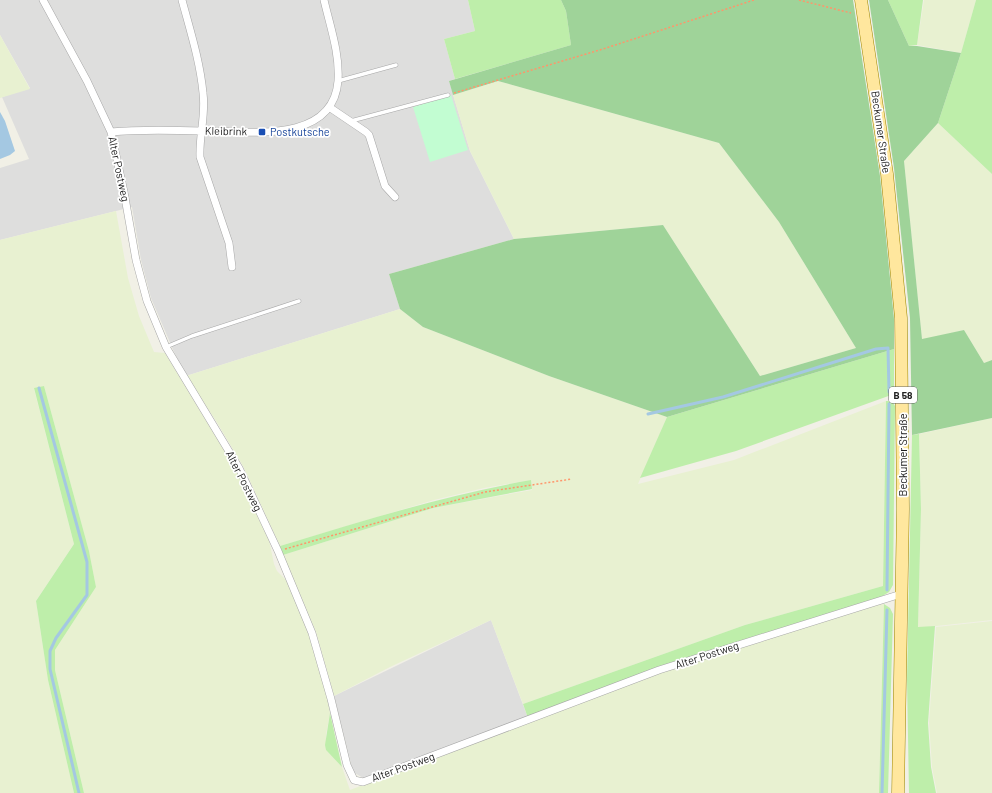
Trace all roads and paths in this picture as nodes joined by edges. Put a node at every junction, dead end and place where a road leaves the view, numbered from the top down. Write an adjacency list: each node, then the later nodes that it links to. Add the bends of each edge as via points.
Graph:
1 (43, 0): 14 (street, Alter Postweg)
2 (182, 0): 13 (street, via 203,93)
3 (324, 0): 9 (street, Kleibrink, via 338,63)
4 (754, 0): 10 (path, via 603,49)
5 (799, 0): 7 (path)
6 (861, 0): 7 (main road, Beckumer Straße / B 58)
7 (864, 16): 21 (main road, Beckumer Straße / B 58, via 887,174 901,318)
8 (396, 65): 9 (lane)
9 (338, 81): 11 (street, Kleibrink)
10 (448, 94): 12 (lane)
11 (329, 107): 12 (street); 13 (street, Kleibrink, via 314,121 277,132)
12 (351, 122): 15 (street, via 369,136 385,186)
13 (202, 130): 14 (street, Kleibrink); 16 (street, via 200,157 229,243)
14 (111, 132): 18 (street, Alter Postweg, via 136,260 147,301)
15 (396, 197)
16 (232, 267)
17 (299, 301): 18 (lane)
18 (166, 347): 20 (street, Alter Postweg, via 239,468)
19 (572, 479): 20 (path, via 485,492)
20 (278, 551): 21 (street, Alter Postweg, via 312,633 350,775 354,780 363,782 658,670)
21 (901, 594): 22 (main road, Beckumer Straße / B 58)
22 (898, 793)

